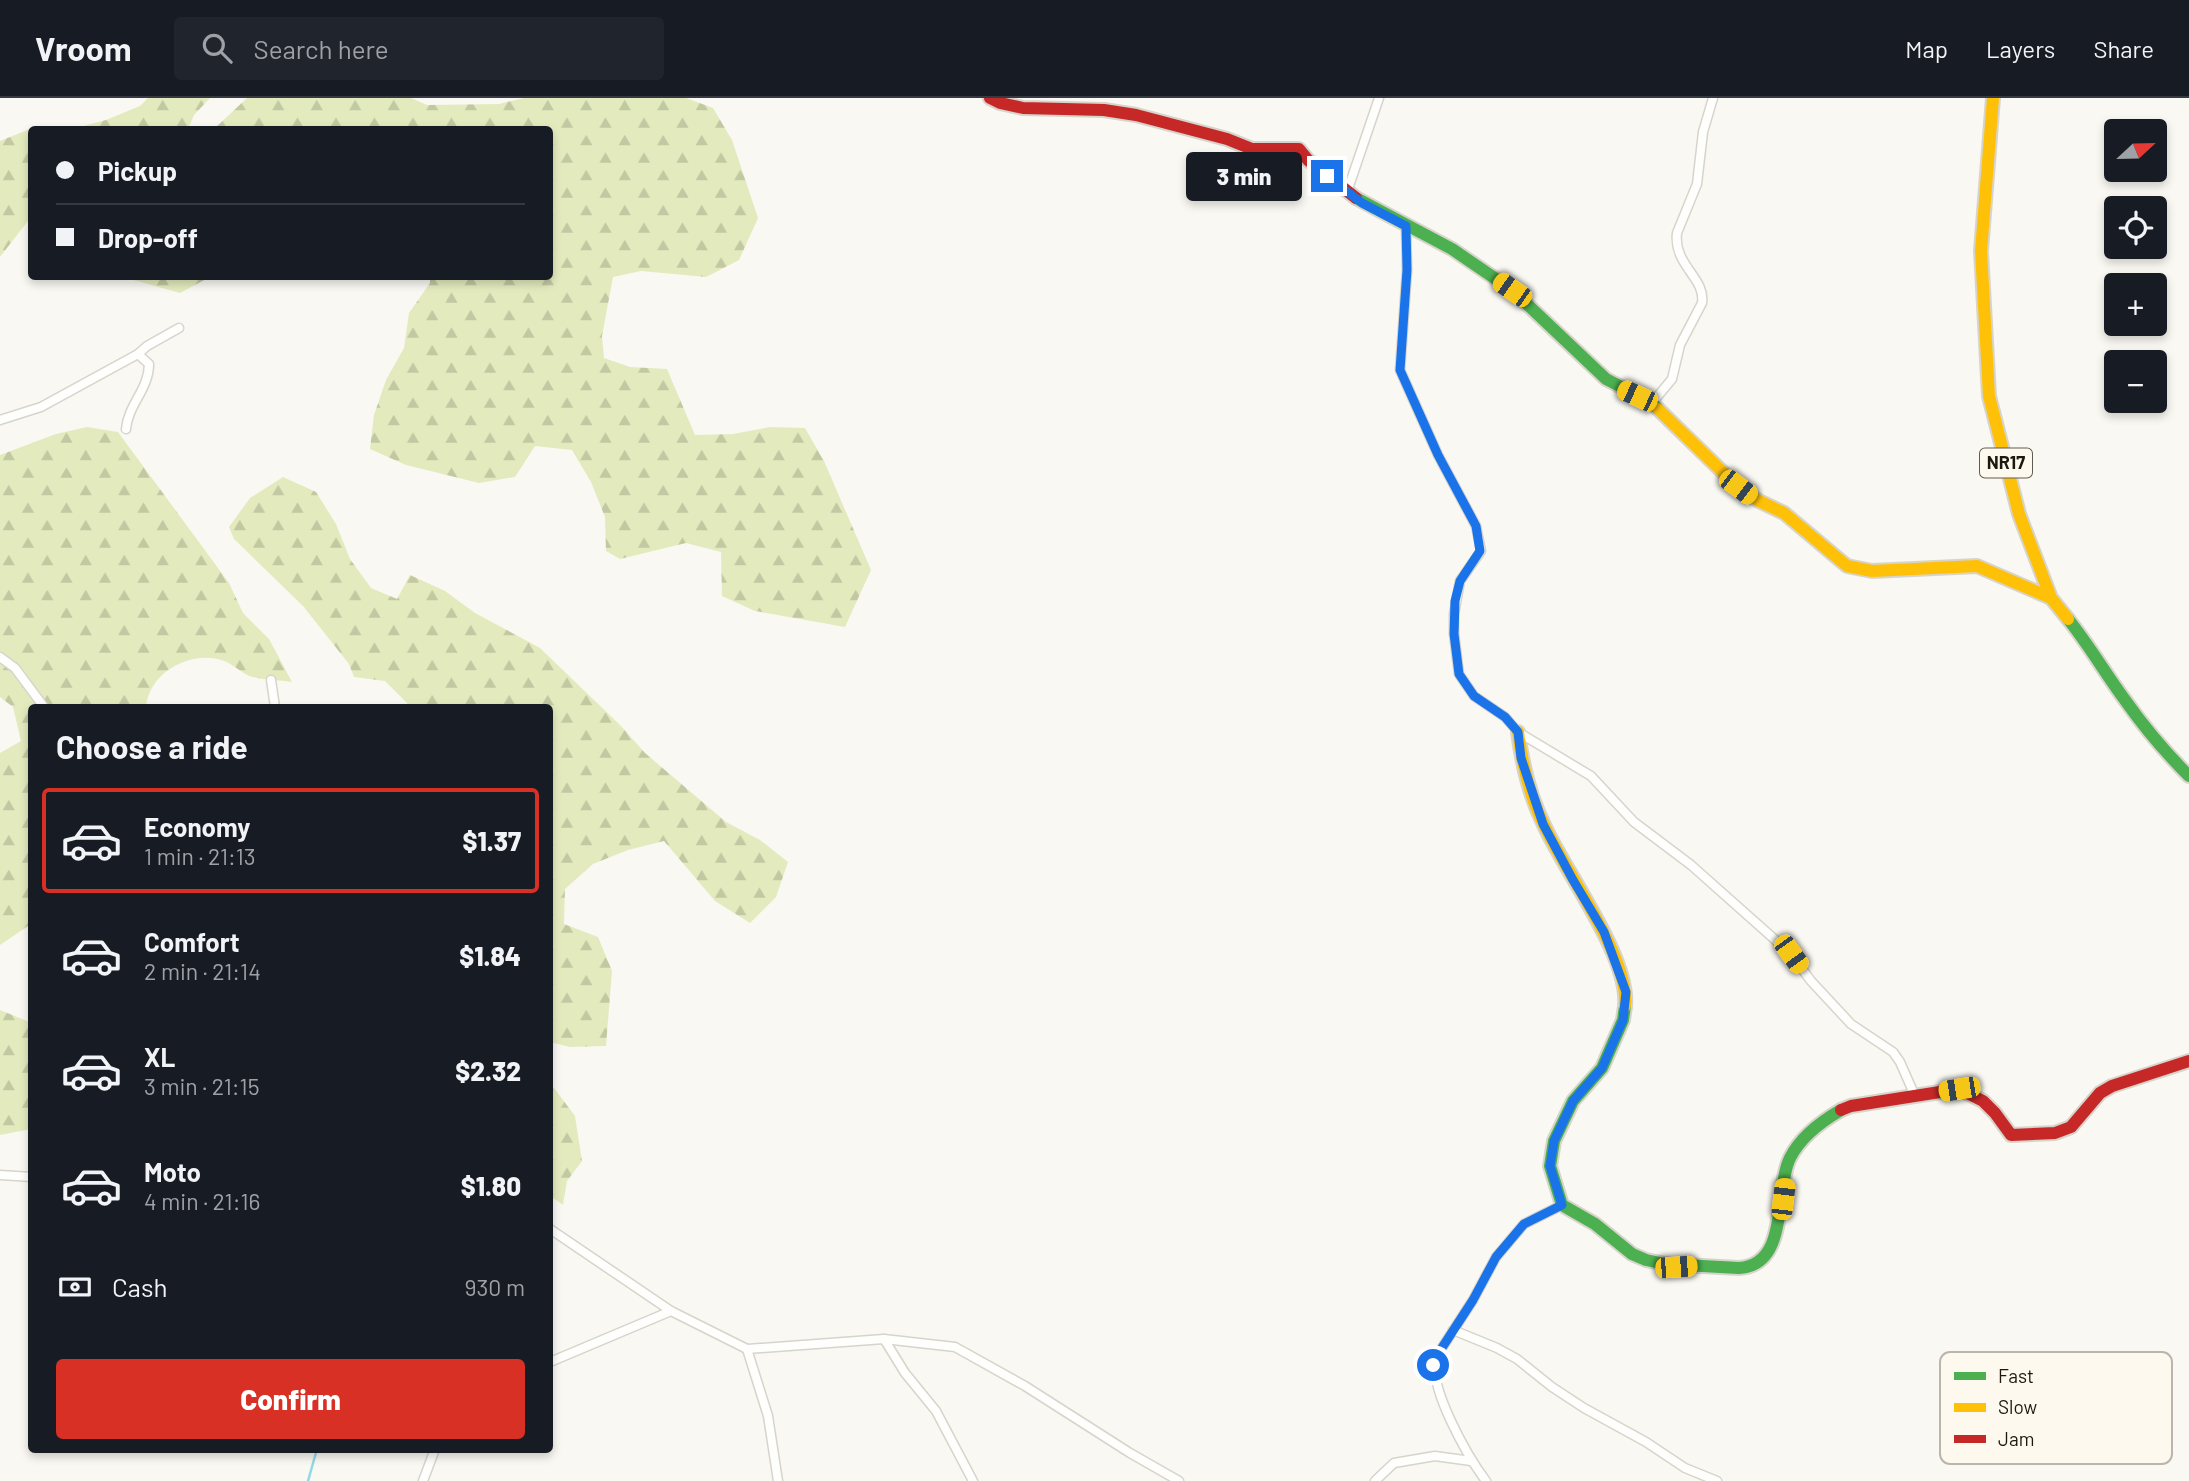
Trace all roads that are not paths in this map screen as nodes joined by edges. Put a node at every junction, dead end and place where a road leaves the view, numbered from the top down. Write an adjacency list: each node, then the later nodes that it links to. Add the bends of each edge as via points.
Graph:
1 (990, 98): 5 (street, via 1023,108 1136,115 1252,149 1299,149)
2 (1379, 98): 5 (street)
3 (1713, 98): 9 (street, via 1703,132 1697,184 1676,241 1679,257 1700,288 1702,303 1679,345 1672,379)
4 (1993, 98): 12 (street, NR17, via 1981,251 1989,396 2019,514)
5 (1347, 192): 6 (street)
6 (1406, 226): 9 (street, via 1452,249 1512,290 1606,379); 17 (street, via 1400,370 1476,526 1480,551 1460,581 1455,601 1459,674 1474,696)
7 (179, 328): 8 (street)
8 (138, 354): 10 (street, via 41,407); 11 (street, via 149,370)
9 (1652, 403): 12 (street, via 1738,487 1784,513 1847,566 1872,571 1977,566)
10 (0, 420)
11 (126, 429)
12 (2051, 598): 18 (street, NR17, via 2125,701)
13 (0, 657): 15 (street, via 15,668)
14 (271, 680): 16 (street)
15 (42, 704)
16 (275, 704)
17 (1518, 732): 20 (street, via 1591,776 1634,822 1691,864 1791,954 1851,1024 1892,1052); 23 (street, via 1521,758 1543,824 1604,932 1626,992 1623,1020 1602,1068 1573,1101 1554,1141 1550,1166)
18 (2189, 776)
19 (2189, 1061): 20 (street, via 2112,1086 2100,1093 2071,1127 2055,1133 2011,1135 1996,1112 1968,1091)
20 (1915, 1096): 23 (street, via 1851,1106 1822,1122 1790,1157 1772,1246 1762,1260 1747,1268 1676,1267 1639,1258)
21 (0, 1175): 22 (street)
22 (28, 1177)
23 (1562, 1205): 26 (street, via 1524,1224 1496,1257)
24 (553, 1231): 25 (street)
25 (671, 1311): 28 (street); 29 (street)
26 (1454, 1330): 31 (street, via 1433,1365 1448,1414); 38 (street, via 1517,1359 1584,1408 1685,1468)
27 (884, 1339): 28 (street); 34 (street, via 936,1411); 35 (street, via 954,1347)
28 (747, 1349): 33 (street, via 768,1416)
29 (553, 1362)
30 (434, 1453): 32 (street)
31 (1471, 1461): 36 (street, via 1435,1456 1394,1463); 37 (street)
32 (423, 1481)
33 (778, 1481)
34 (973, 1481)
35 (1179, 1481)
36 (1375, 1481)
37 (1486, 1481)
38 (1717, 1481)

